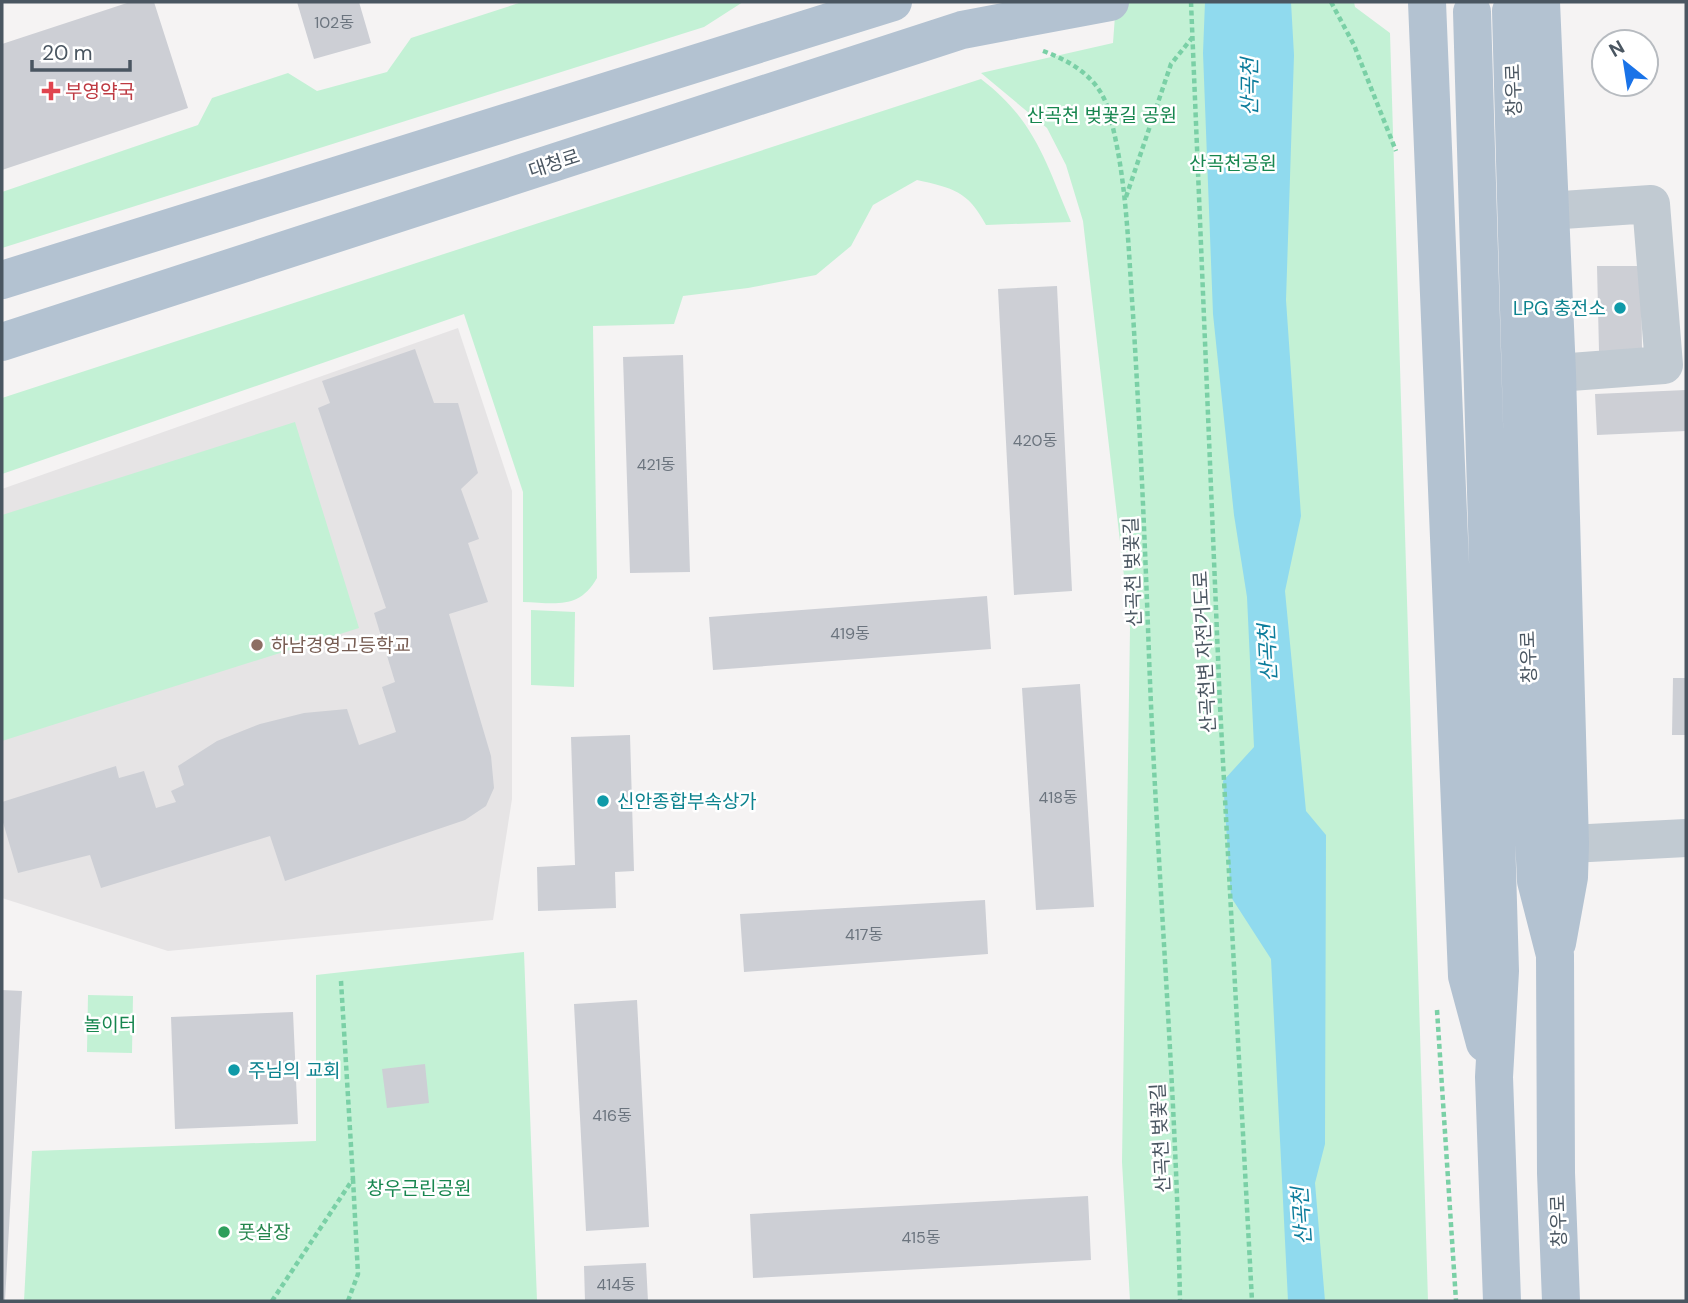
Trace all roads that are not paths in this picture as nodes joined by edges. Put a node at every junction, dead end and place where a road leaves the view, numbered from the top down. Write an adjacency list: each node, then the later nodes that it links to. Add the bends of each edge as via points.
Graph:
1 (893, 2): 5 (main road)
2 (1110, 2): 7 (main road, 대청로, via 962,30)
3 (1427, 2): 15 (main road, via 1467,976)
4 (1526, 6): 8 (main road); 14 (main road, 창우로, via 1535,868)
5 (851, 8): 7 (main road); 9 (main road)
6 (1472, 12): 15 (main road, 창우로, via 1500,971)
7 (869, 61): 10 (main road, 대청로)
8 (1548, 211): 11 (main road); 11 (street, via 1651,204 1664,365)
9 (2, 280)
10 (2, 342)
11 (1557, 373): 13 (main road)
12 (1686, 838): 13 (street)
13 (1570, 844): 14 (main road)
14 (1555, 955): 17 (main road, 창우로)
15 (1494, 1077): 16 (main road, 창우로)
16 (1502, 1301)
17 (1561, 1301)

